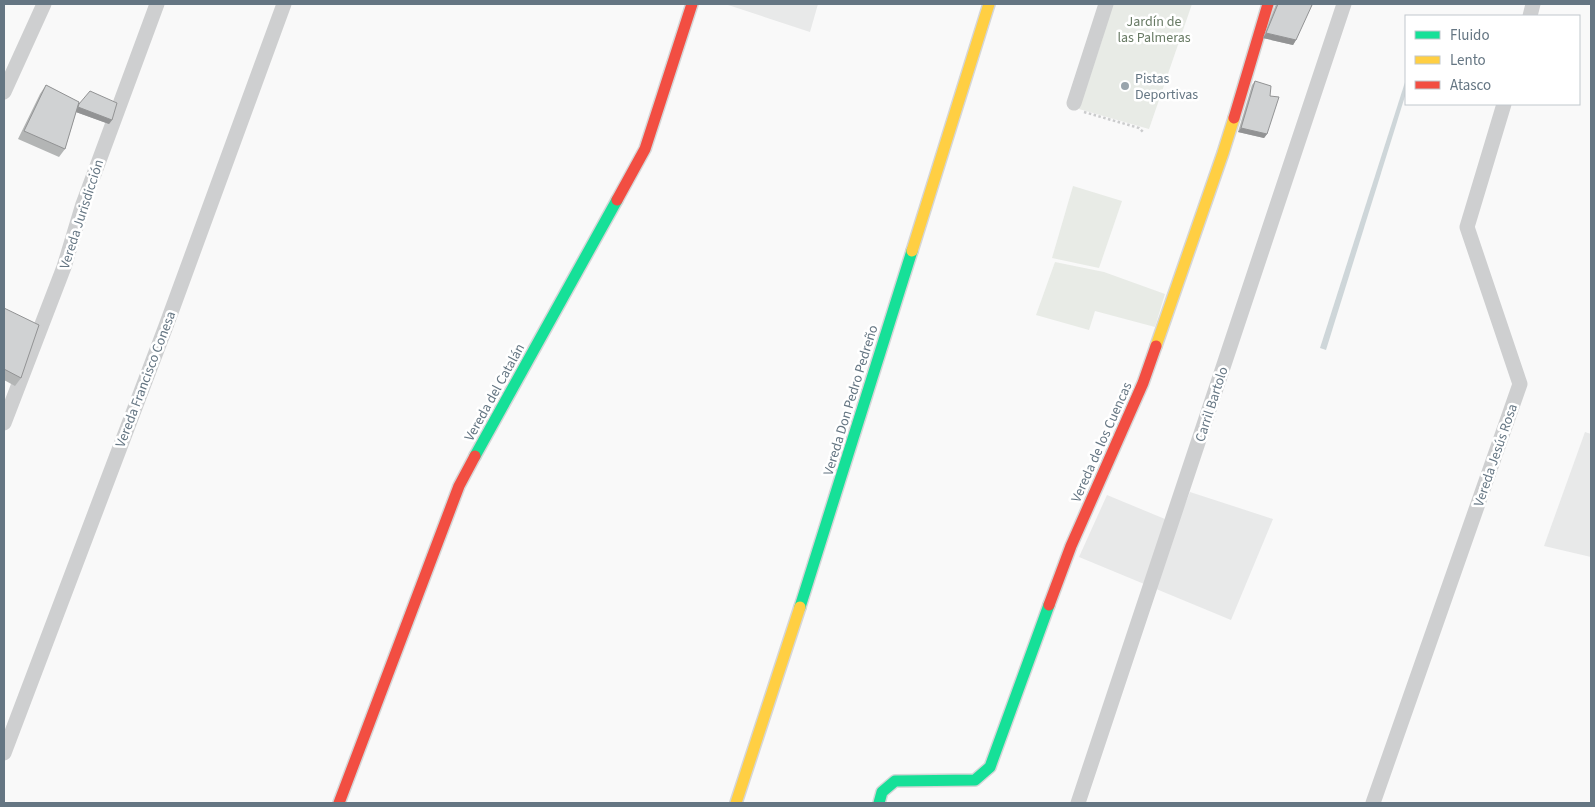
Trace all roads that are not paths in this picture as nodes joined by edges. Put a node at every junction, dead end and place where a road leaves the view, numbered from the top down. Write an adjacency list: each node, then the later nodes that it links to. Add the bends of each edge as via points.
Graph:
1 (44, 4): 9 (street)
2 (156, 4): 12 (street, Vereda Jurisdicción, via 83,204 64,268)
3 (284, 4): 13 (street, Vereda Francisco Conesa)
4 (692, 4): 14 (street, Vereda del Catalán, via 645,149 459,486)
5 (989, 4): 15 (street, Vereda Don Pedro Pedreño)
6 (1106, 4): 11 (street)
7 (1268, 4): 16 (street, Vereda de los Cuencas, via 1223,153 1143,383 1071,546 990,767 975,780 895,781 882,792)
8 (1344, 4): 17 (street, Carril Bartolo)
9 (4, 92)
10 (1504, 105): 18 (street, Vereda Jesús Rosa, via 1467,227 1520,384)
11 (1078, 107)
12 (4, 423)
13 (4, 753)
14 (338, 803)
15 (736, 803)
16 (879, 803)
17 (1078, 803)
18 (1373, 803)

